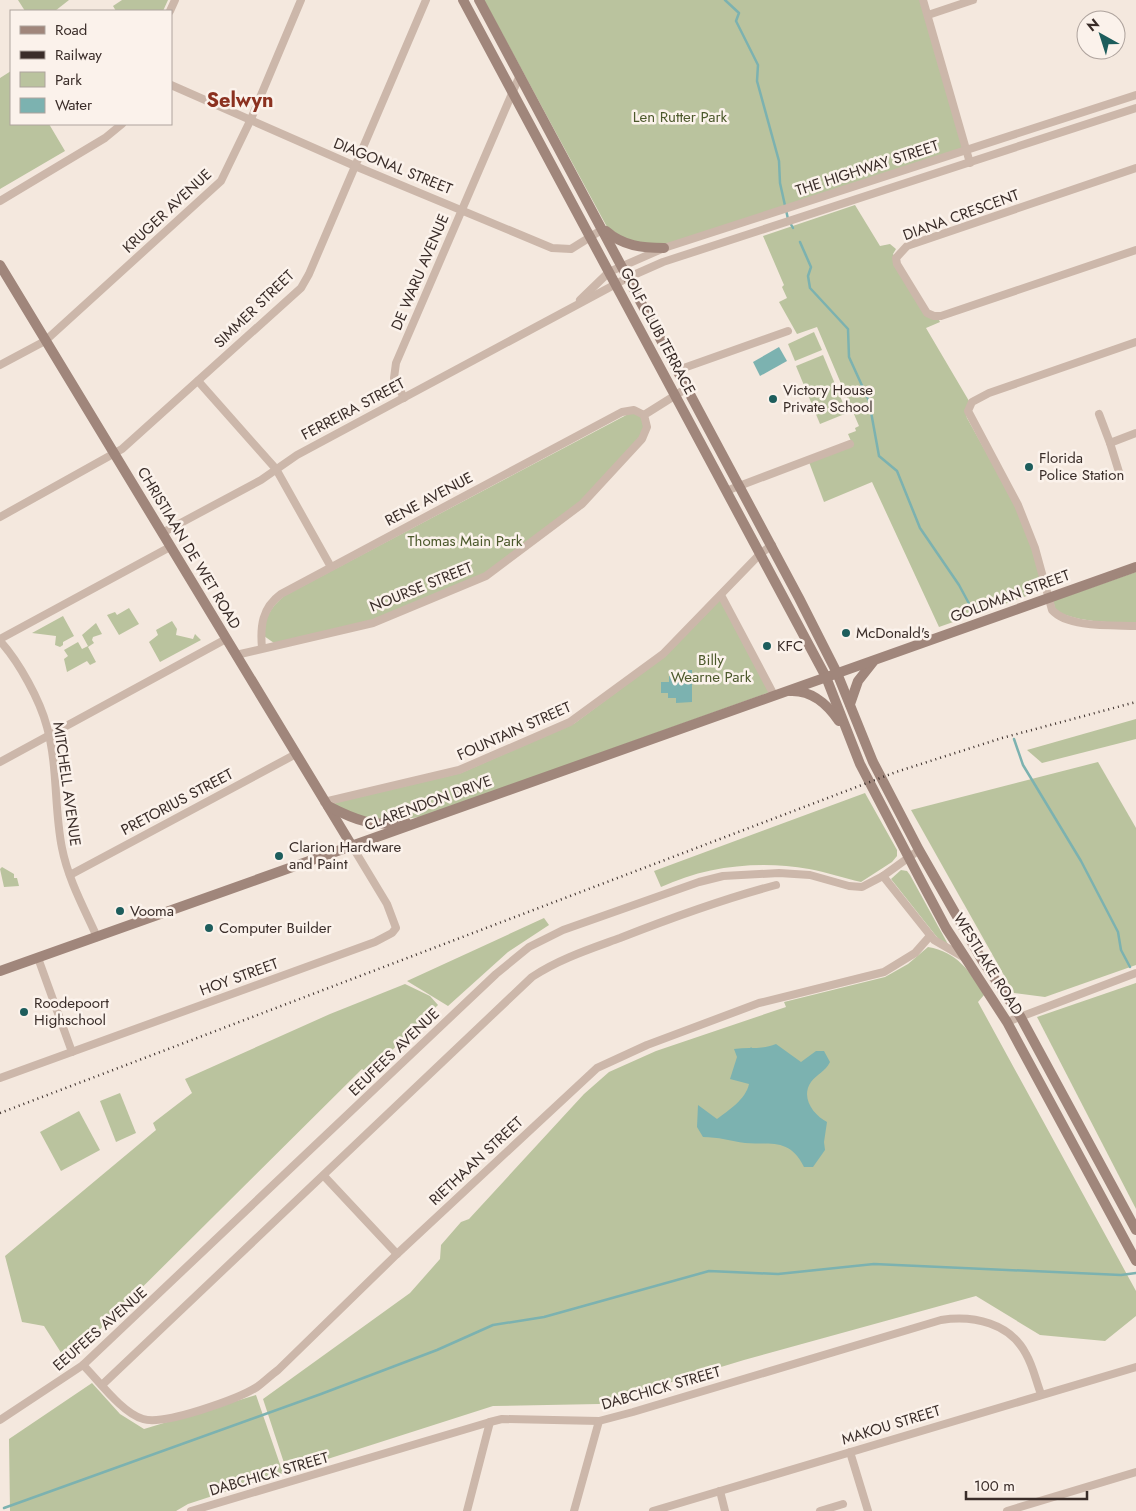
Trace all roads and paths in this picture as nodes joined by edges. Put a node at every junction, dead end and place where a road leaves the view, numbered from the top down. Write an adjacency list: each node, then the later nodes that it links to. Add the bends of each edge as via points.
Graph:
1 (301, 0): 13 (street, KRUGER AVENUE)
2 (426, 0): 17 (street, SIMMER STREET)
3 (462, 0): 10 (main road, GOLF CLUB TERRACE)
4 (479, 0): 8 (main road, GOLF CLUB TERRACE)
5 (924, 0): 7 (street)
6 (973, 0): 7 (street)
7 (928, 15): 15 (street)
8 (520, 75): 10 (street, DE WARU AVENUE); 21 (main road, GOLF CLUB TERRACE)
9 (172, 85): 13 (street, DIAGONAL STREET)
10 (512, 93): 20 (street, DE WARU AVENUE); 22 (main road, GOLF CLUB TERRACE)
11 (1134, 96): 12 (street); 15 (street, THE HIGHWAY STREET)
12 (1136, 109): 16 (street, THE HIGHWAY STREET)
13 (251, 119): 17 (street, DIAGONAL STREET); 32 (street, KRUGER AVENUE, via 221,181)
14 (121, 125): 19 (street, via 105,138)
15 (966, 151): 16 (street); 23 (street, THE HIGHWAY STREET)
16 (970, 163): 28 (street, THE HIGHWAY STREET, via 662,262)
17 (355, 166): 20 (street, DIAGONAL STREET); 36 (street, SIMMER STREET, via 305,282)
18 (1136, 168): 24 (street, DIANA CRESCENT, via 907,246 896,258 927,313 941,316)
19 (0, 201)
20 (462, 209): 22 (street, DIAGONAL STREET, via 557,249 571,249); 39 (street, DE WARU AVENUE, via 396,363 394,378)
21 (603, 229): 22 (street, DIAGONAL STREET); 23 (main road, via 629,245); 26 (main road, GOLF CLUB TERRACE)
22 (590, 237): 27 (main road, GOLF CLUB TERRACE)
23 (664, 248): 26 (street, THE HIGHWAY STREET)
24 (1136, 250)
25 (0, 265): 32 (main road, CHRISTIAAN DE WET ROAD)
26 (622, 265): 27 (street, THE HIGHWAY STREET); 28 (main road, GOLF CLUB TERRACE)
27 (609, 272): 29 (main road, GOLF CLUB TERRACE); 30 (street, FERREIRA STREET)
28 (629, 277): 29 (street, THE HIGHWAY STREET); 35 (main road, GOLF CLUB TERRACE)
29 (616, 284): 30 (street, FERREIRA STREET); 38 (main road, GOLF CLUB TERRACE)
30 (560, 314): 39 (street, FERREIRA STREET)
31 (788, 331): 35 (street)
32 (45, 341): 34 (street, KRUGER AVENUE); 45 (main road, CHRISTIAAN DE WET ROAD)
33 (1136, 342): 58 (street, via 984,396 969,405 969,417 1018,505)
34 (0, 365)
35 (678, 370): 37 (main road, GOLF CLUB TERRACE)
36 (198, 381): 45 (street, SIMMER STREET); 46 (street)
37 (687, 388): 38 (street); 48 (main road, GOLF CLUB TERRACE)
38 (675, 395): 41 (street); 49 (main road, GOLF CLUB TERRACE)
39 (404, 398): 46 (street, FERREIRA STREET, via 297,454)
40 (1099, 414): 43 (street)
41 (644, 415): 55 (street, RENE AVENUE, via 634,410 622,412); 62 (street, NOURSE STREET, via 648,427 642,439 589,498 486,576 374,623)
42 (1136, 434): 43 (street)
43 (1110, 443): 47 (street)
44 (850, 444): 48 (street)
45 (115, 454): 50 (street, SIMMER STREET); 51 (main road, CHRISTIAAN DE WET ROAD)
46 (276, 469): 51 (street, FERREIRA STREET); 55 (street)
47 (1119, 472)
48 (740, 486): 49 (street); 52 (main road, GOLF CLUB TERRACE)
49 (726, 491): 54 (main road, GOLF CLUB TERRACE)
50 (0, 516)
51 (162, 533): 53 (main road, CHRISTIAAN DE WET ROAD)
52 (772, 546): 54 (street, FOUNTAIN STREET); 65 (main road, GOLF CLUB TERRACE)
53 (170, 547): 60 (main road, CHRISTIAAN DE WET ROAD); 61 (street)
54 (760, 554): 57 (street, FOUNTAIN STREET); 66 (main road, GOLF CLUB TERRACE)
55 (331, 567): 62 (street, RENE AVENUE, via 281,594 271,603 261,627)
56 (1136, 567): 58 (main road, GOLDMAN STREET)
57 (720, 595): 68 (street); 74 (street, FOUNTAIN STREET, via 654,661 570,722 460,770)
58 (1050, 597): 59 (street, via 1054,612 1069,620); 64 (main road, GOLDMAN STREET)
59 (1136, 626)
60 (226, 639): 63 (main road, CHRISTIAAN DE WET ROAD); 71 (street)
61 (0, 640): 71 (street, MITCHELL AVENUE, via 26,679)
62 (262, 648): 63 (street, NOURSE STREET)
63 (236, 655): 72 (main road, CHRISTIAAN DE WET ROAD)
64 (876, 659): 65 (main road, GOLDMAN STREET); 69 (main road, via 858,681)
65 (837, 673): 66 (main road, CLARENDON DRIVE); 69 (main road, WESTLAKE ROAD)
66 (826, 677): 67 (main road, CLARENDON DRIVE); 70 (main road, WESTLAKE ROAD)
67 (785, 691): 68 (main road, CLARENDON DRIVE); 70 (main road, via 817,698)
68 (774, 695): 75 (main road, CLARENDON DRIVE)
69 (850, 704): 77 (main road, WESTLAKE ROAD, via 873,762)
70 (846, 730): 78 (main road, WESTLAKE ROAD)
71 (49, 736): 73 (street); 79 (street, MITCHELL AVENUE, via 59,829)
72 (296, 754): 74 (main road, CHRISTIAAN DE WET ROAD); 79 (street, PRETORIUS STREET)
73 (0, 762)
74 (325, 804): 75 (main road, via 374,825); 76 (main road, CHRISTIAAN DE WET ROAD)
75 (431, 818): 76 (main road, CLARENDON DRIVE)
76 (352, 846): 83 (main road, CLARENDON DRIVE); 90 (street, HOY STREET, via 391,911 396,925 392,933)
77 (919, 850): 78 (street, EEUFEES AVENUE); 88 (main road, WESTLAKE ROAD, via 977,953)
78 (909, 858): 80 (street, EEUFEES AVENUE); 85 (main road, WESTLAKE ROAD)
79 (70, 875): 83 (street, MITCHELL AVENUE)
80 (883, 876): 82 (street); 96 (street, EEUFEES AVENUE, via 855,887 810,875 723,876 563,930 529,948 496,974)
81 (776, 885): 92 (street, via 650,926 541,971 518,988)
82 (930, 936): 85 (street, via 940,946); 94 (street, RIETHAAN STREET, via 915,953 884,972 759,1003 647,1044 597,1068)
83 (97, 937): 84 (main road, CLARENDON DRIVE)
84 (38, 958): 86 (main road, CLARENDON DRIVE); 90 (street)
85 (965, 958): 89 (main road, WESTLAKE ROAD)
86 (0, 971)
87 (1136, 973): 88 (street)
88 (1020, 1016): 89 (street); 93 (main road, WESTLAKE ROAD)
89 (1007, 1022): 95 (main road, WESTLAKE ROAD)
90 (72, 1052): 91 (street, HOY STREET)
91 (0, 1078)
92 (324, 1176): 94 (street); 98 (street, via 234,1257)
93 (1136, 1230)
94 (396, 1254): 98 (street, RIETHAAN STREET, via 278,1370 233,1400 162,1419 144,1420 125,1409)
95 (1136, 1261)
96 (83, 1365): 98 (street, RIETHAAN STREET); 100 (street, EEUFEES AVENUE)
97 (1136, 1367): 99 (street, MAKOU STREET)
98 (102, 1385)
99 (1041, 1394): 101 (street, DABCHICK STREET, via 1027,1355 1011,1334 980,1321 949,1319); 103 (street, MAKOU STREET)
100 (0, 1420)
101 (599, 1420): 102 (street, DABCHICK STREET, via 510,1419); 109 (street)
102 (490, 1422): 107 (street, DABCHICK STREET); 108 (street)
103 (850, 1452): 105 (street, MAKOU STREET); 113 (street)
104 (1136, 1472): 114 (street)
105 (720, 1491): 110 (street, MAKOU STREET); 111 (street)
106 (843, 1504): 112 (street)
107 (192, 1511)
108 (467, 1511)
109 (574, 1511)
110 (653, 1511)
111 (725, 1511)
112 (820, 1511)
113 (868, 1511)
114 (1007, 1511)

